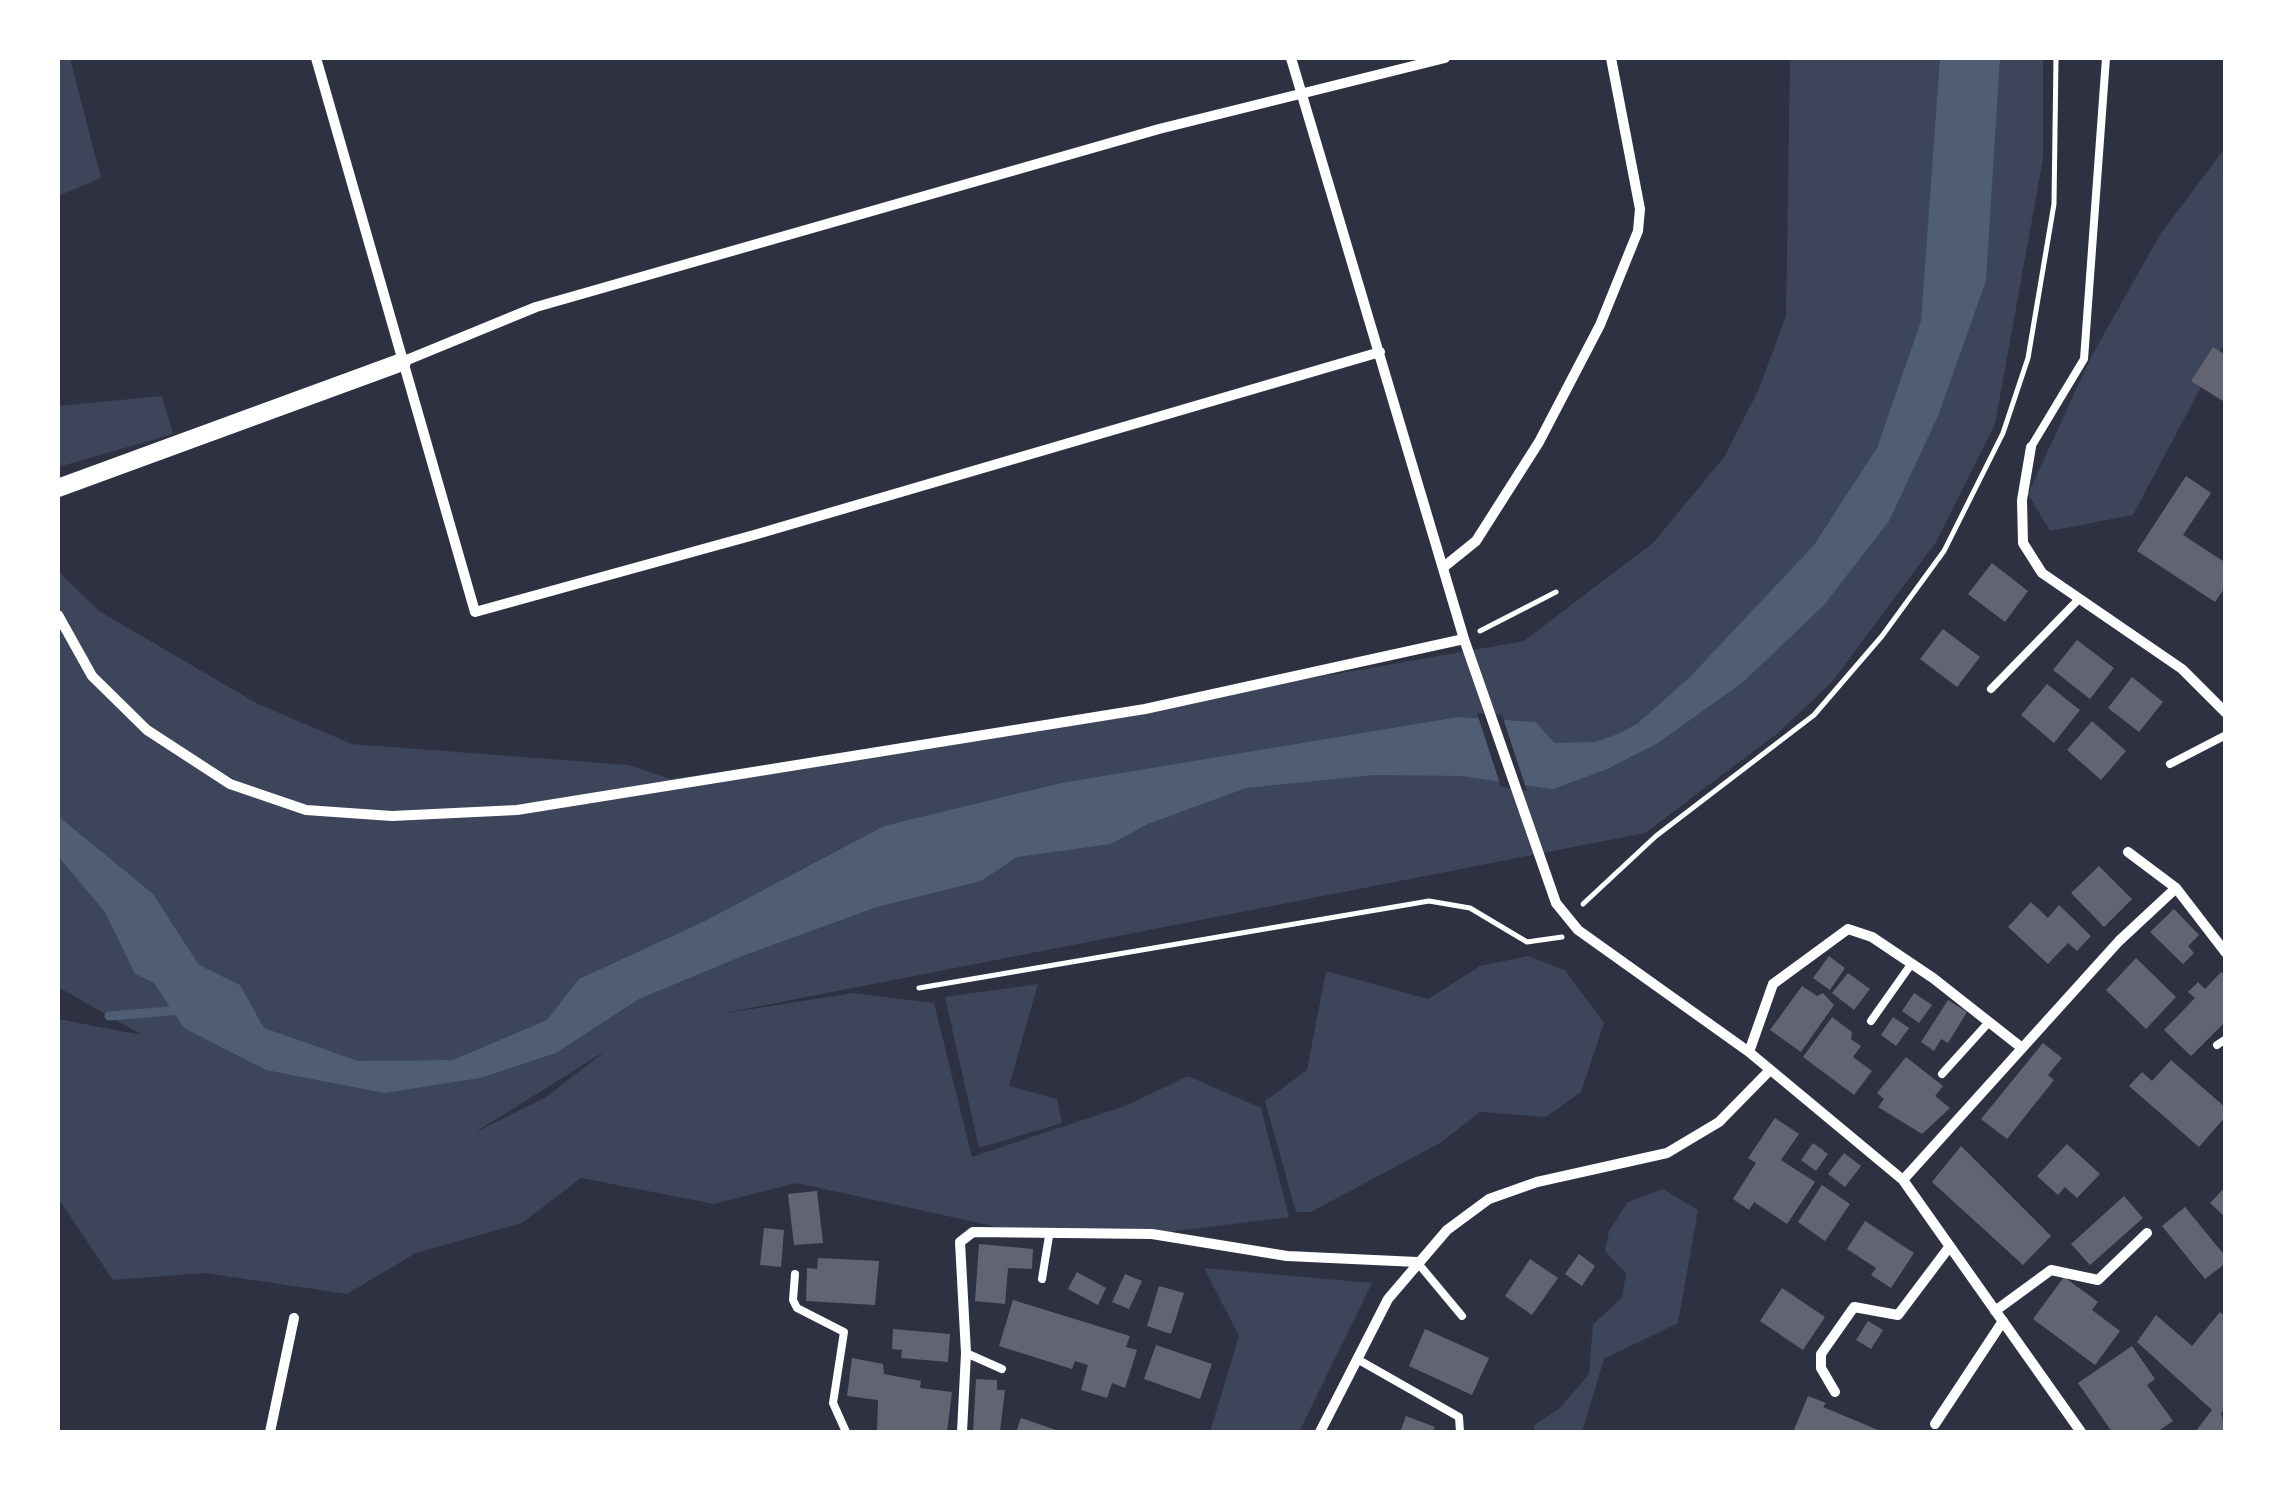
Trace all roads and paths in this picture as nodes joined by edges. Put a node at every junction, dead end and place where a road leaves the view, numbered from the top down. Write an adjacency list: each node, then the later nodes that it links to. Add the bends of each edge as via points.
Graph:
1 (316, 58): 9 (street)
2 (1290, 58): 7 (street)
3 (1445, 58): 7 (street)
4 (1611, 58): 12 (street, via 1640,209 1638,231 1600,325 1540,442 1476,541)
5 (2056, 58): 23 (path, via 2054,204 2028,358 2003,433 1944,551 1814,715 1656,836)
6 (2106, 58): 10 (lane, via 2084,358)
7 (1301, 96): 8 (street); 9 (street, via 536,307)
8 (1380, 352): 9 (street, via 475,612); 12 (street)
9 (402, 362): 11 (street)
10 (2031, 447): 14 (street, via 2023,544 2042,573)
11 (58, 488)
12 (1445, 566): 16 (street)
13 (1556, 592): 16 (path)
14 (2078, 600): 17 (lane); 18 (street, via 2182,669)
15 (58, 615): 16 (street, via 92,676 148,730 230,784 306,810 392,816 517,810 1145,709)
16 (1464, 639): 23 (street, via 1542,870)
17 (1991, 689)
18 (2226, 713)
19 (2226, 735): 20 (lane)
20 (2170, 764)
21 (2128, 852): 22 (street)
22 (2176, 888): 25 (street); 32 (street)
23 (1568, 918): 24 (street)
24 (1578, 930): 27 (path, via 1526,942 1470,908 1392,904); 33 (street)
25 (2226, 953)
26 (1912, 964): 28 (lane); 29 (street); 33 (street, via 1872,937 1848,930 1773,984)
27 (918, 988)
28 (1871, 1022)
29 (1989, 1022): 32 (street); 35 (lane)
30 (2226, 1038): 31 (lane)
31 (2217, 1045)
32 (2022, 1048): 36 (street)
33 (1749, 1052): 34 (street)
34 (1768, 1071): 36 (street); 40 (street, via 1720,1122 1667,1153 1489,1199)
35 (1942, 1074)
36 (1903, 1180): 39 (street)
37 (2147, 1234): 44 (street, via 2098,1280 2051,1270)
38 (1049, 1236): 40 (street, via 1152,1234 1287,1256); 42 (lane); 46 (street, via 973,1232 960,1242)
39 (1950, 1246): 44 (street); 49 (street, via 1898,1315 1854,1307 1821,1354)
40 (1416, 1262): 43 (lane); 47 (street, via 1388,1299)
41 (795, 1274): 52 (lane, via 797,1308 844,1332 833,1404)
42 (1042, 1279)
43 (1462, 1316)
44 (1999, 1316): 50 (street); 56 (street)
45 (294, 1318): 51 (street)
46 (966, 1353): 48 (lane); 53 (street)
47 (1358, 1359): 54 (street); 55 (lane, via 1459,1416)
48 (1002, 1369)
49 (1835, 1392)
50 (1935, 1424)
51 (270, 1432)
52 (846, 1432)
53 (962, 1432)
54 (1320, 1432)
55 (1460, 1432)
56 (2081, 1432)

